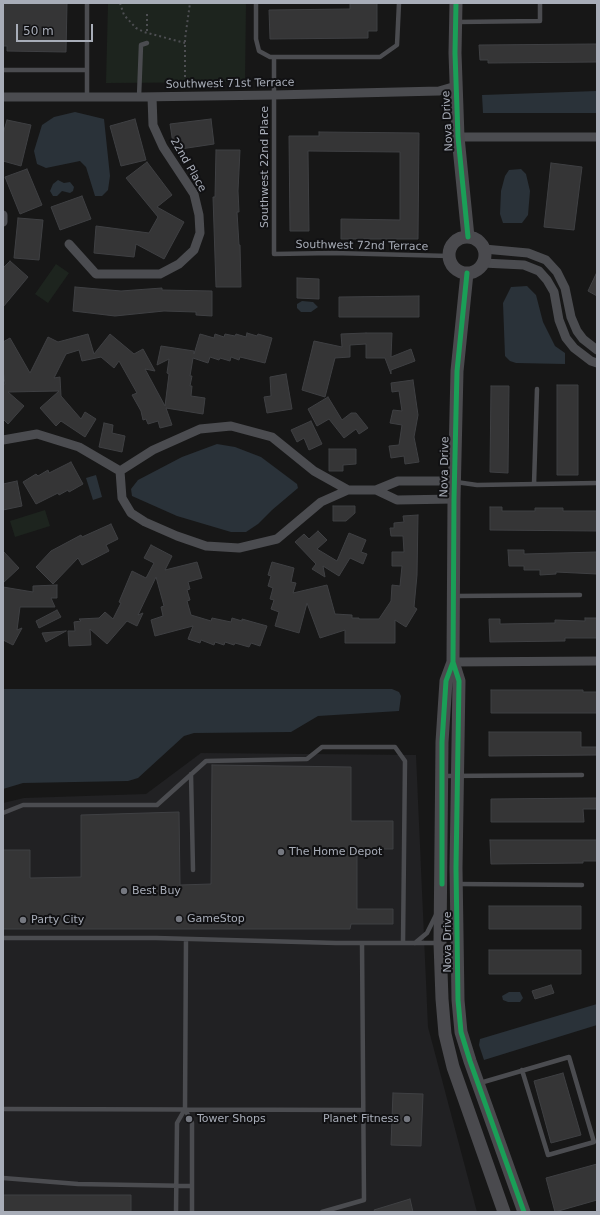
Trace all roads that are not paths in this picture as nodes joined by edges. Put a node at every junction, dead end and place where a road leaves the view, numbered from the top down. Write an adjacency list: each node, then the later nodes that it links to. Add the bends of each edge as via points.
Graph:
1 (87, 3): 10 (lane)
2 (256, 3): 8 (lane, via 256,39 259,51)
3 (399, 3): 8 (lane, via 397,45 380,57)
4 (456, 3): 6 (street, Nova Drive)
5 (540, 3): 6 (lane, via 540,21)
6 (455, 22): 11 (street, Nova Drive)
7 (147, 43): 15 (lane, via 141,45)
8 (274, 57): 12 (lane, Southwest 22nd Place)
9 (3, 70): 10 (lane)
10 (87, 70): 14 (lane)
11 (456, 86): 12 (street, Southwest 71st Terrace, via 439,91); 17 (street, Nova Drive)
12 (274, 95): 16 (street, Southwest 71st Terrace); 24 (lane, Southwest 22nd Place)
13 (3, 96): 14 (street, Southwest 71st Terrace)
14 (87, 97): 15 (street, Southwest 71st Terrace)
15 (139, 97): 16 (street, Southwest 71st Terrace)
16 (152, 97): 22 (street, 22nd Place, via 153,125 163,147 194,194 200,233 194,250 179,264 160,274 96,274)
17 (458, 137): 18 (street); 21 (street, Nova Drive)
18 (597, 137)
19 (3, 215): 20 (street)
20 (3, 222)
21 (468, 237): 23 (street, via 478,241); 25 (street, via 456,240 449,250)
22 (69, 244)
23 (484, 249): 26 (street); 28 (street, via 528,253 546,260 557,272 565,288 571,317 577,331)
24 (274, 254): 25 (lane, Southwest 72nd Terrace)
25 (449, 256): 27 (street, via 453,266 462,273)
26 (483, 263): 27 (street, via 477,270); 29 (street, via 524,265 539,271 554,292 566,338 574,348)
27 (467, 273): 33 (street, Nova Drive, via 457,371)
28 (597, 350)
29 (597, 363)
30 (537, 389): 34 (lane)
31 (3, 440): 32 (street, via 37,434 79,447)
32 (120, 471): 36 (street, via 153,450 200,429 231,426 272,437 314,471); 36 (street, via 122,498 131,513 145,522 206,546 239,548 277,539 321,502)
33 (455, 481): 34 (lane, via 477,485); 37 (street, via 398,481); 38 (street, Nova Drive)
34 (534, 484): 35 (lane)
35 (597, 484)
36 (348, 490): 37 (street)
37 (376, 490): 38 (street, via 397,500)
38 (454, 499): 40 (street, Nova Drive)
39 (580, 595): 40 (lane)
40 (454, 596): 42 (street, Nova Drive)
41 (597, 661): 42 (street)
42 (453, 662): 45 (street, Nova Drive, via 446,681); 46 (street, Nova Drive, via 459,681)
43 (191, 774): 47 (lane, via 157,804 23,805); 48 (lane); 56 (lane, via 206,761 307,759 322,747 394,747 405,761)
44 (582, 775): 46 (lane)
45 (442, 776): 46 (lane); 49 (street, Nova Drive)
46 (458, 776): 50 (street, Nova Drive)
47 (3, 813)
48 (192, 870)
49 (442, 884): 50 (street); 52 (street, Nova Drive)
50 (457, 884): 51 (lane); 59 (street, Nova Drive)
51 (582, 885)
52 (441, 904): 57 (lane, via 427,933); 58 (street, Nova Drive)
53 (3, 938): 54 (lane)
54 (186, 939): 55 (lane); 63 (lane)
55 (362, 943): 56 (lane); 64 (lane)
56 (403, 943): 57 (lane)
57 (415, 943): 58 (lane)
58 (440, 943): 59 (street, via 451,962); 71 (street, Nova Drive, via 445,1034 453,1067)
59 (458, 1000): 61 (street, Nova Drive, via 461,1032)
60 (522, 1070): 60 (lane, via 569,1057 594,1142 548,1155); 61 (lane)
61 (478, 1083): 72 (street, Nova Drive)
62 (3, 1109): 63 (lane)
63 (185, 1109): 64 (lane); 66 (lane, via 177,1123); 67 (lane, via 192,1123)
64 (363, 1110): 70 (lane, via 364,1200)
65 (3, 1178): 66 (lane, via 78,1184)
66 (176, 1186): 67 (lane); 68 (lane)
67 (192, 1186): 69 (lane)
68 (176, 1212)
69 (192, 1212)
70 (322, 1212)
71 (504, 1212)
72 (524, 1212)

